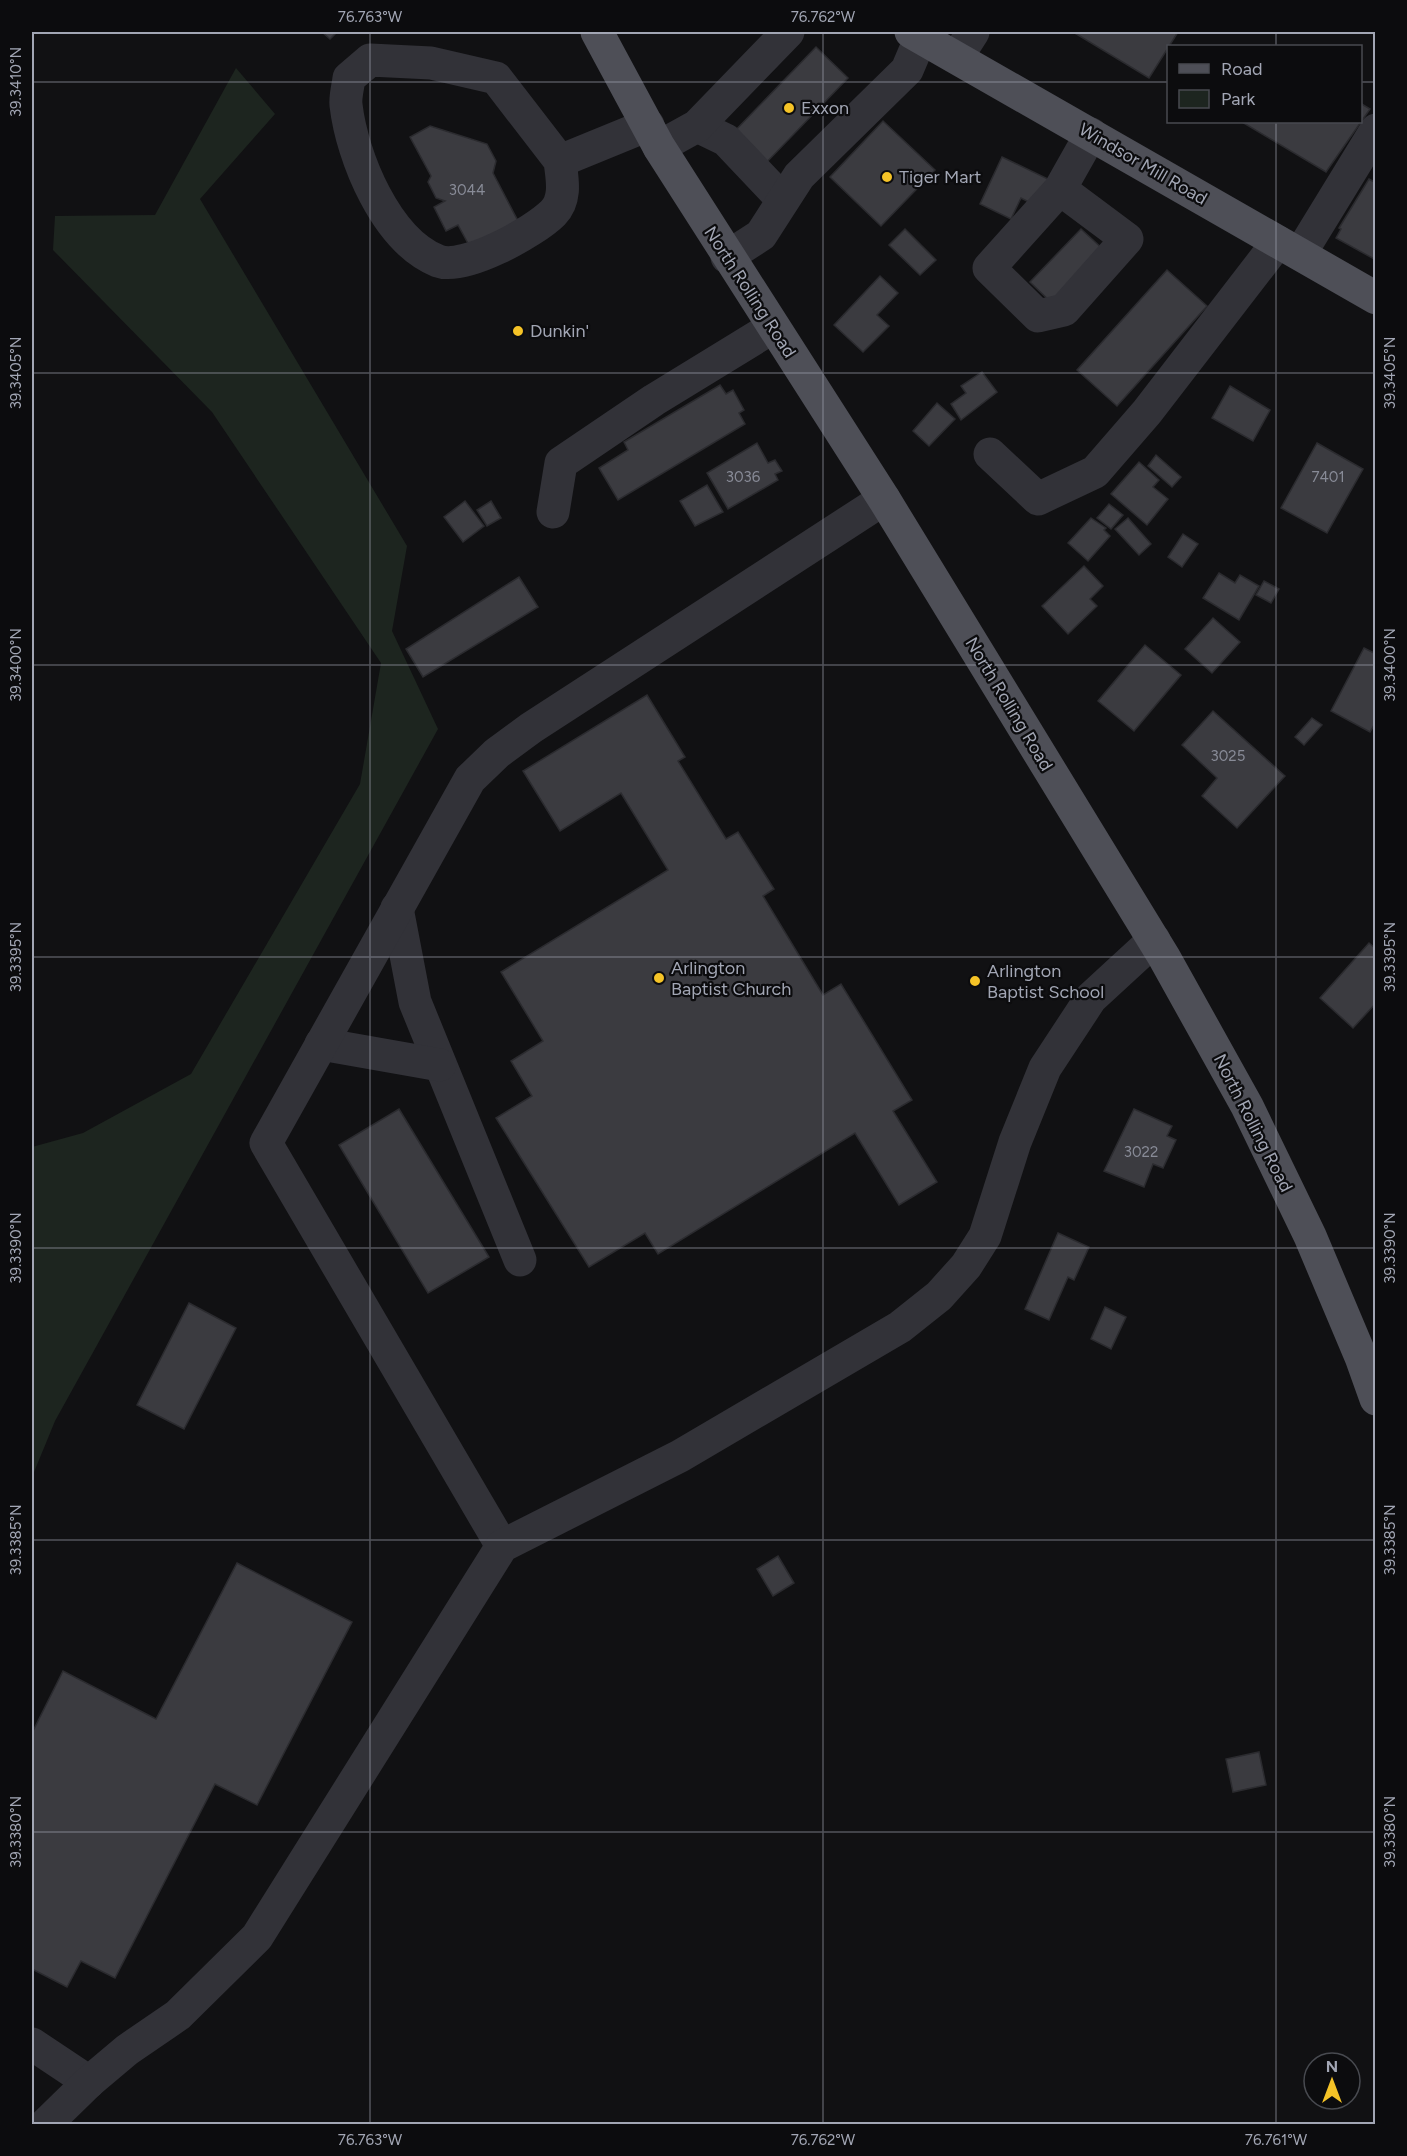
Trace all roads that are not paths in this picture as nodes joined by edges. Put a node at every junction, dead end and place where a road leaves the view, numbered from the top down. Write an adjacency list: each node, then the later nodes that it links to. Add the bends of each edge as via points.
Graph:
1 (597, 32): 8 (main road, North Rolling Road)
2 (788, 32): 5 (lane)
3 (916, 34): 4 (main road, Windsor Mill Road); 11 (lane, via 907,69 799,176)
4 (965, 44): 7 (main road, Windsor Mill Road)
5 (697, 126): 8 (lane); 11 (lane, via 726,140)
6 (1376, 130): 12 (lane)
7 (1091, 134): 10 (lane); 12 (main road, Windsor Mill Road)
8 (653, 136): 9 (lane); 13 (main road, North Rolling Road)
9 (560, 161): 9 (lane, via 496,78 430,63 370,60 350,78 346,104 372,191 408,241 439,261 466,262 504,245 554,212 564,190)
10 (1060, 189)
11 (783, 200): 13 (lane, via 761,235)
12 (1289, 248): 14 (main road, Windsor Mill Road); 16 (lane, via 1095,472 1038,499)
13 (727, 257): 15 (main road, North Rolling Road)
14 (1376, 298)
15 (772, 327): 17 (main road, North Rolling Road); 18 (lane, via 561,463)
16 (990, 454)
17 (884, 500): 19 (lane, via 497,753 470,779); 20 (main road, North Rolling Road)
18 (553, 512)
19 (397, 908): 21 (lane); 22 (lane, via 415,1002)
20 (1154, 940): 24 (main road, North Rolling Road, via 1247,1106 1310,1236); 25 (lane, via 1091,998 1045,1068 1015,1142 985,1236 966,1266 939,1296 900,1327 680,1456)
21 (321, 1044): 22 (lane); 25 (lane, via 266,1143)
22 (440, 1065): 23 (lane)
23 (520, 1260)
24 (1376, 1400)
25 (502, 1546): 27 (lane, via 257,1937 178,2015)
26 (32, 2044): 27 (lane)
27 (89, 2082): 28 (lane)
28 (46, 2124)

